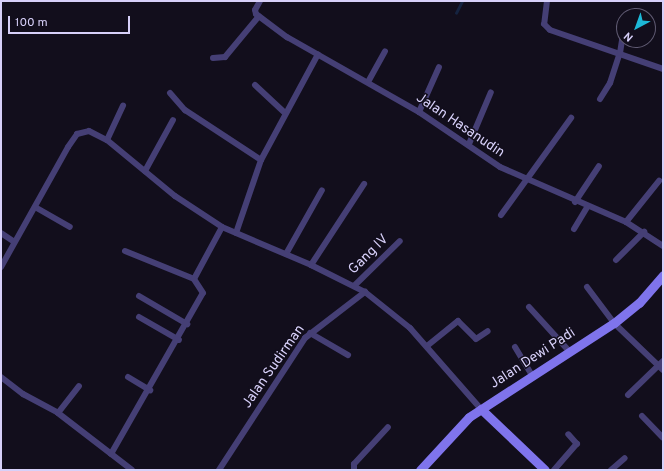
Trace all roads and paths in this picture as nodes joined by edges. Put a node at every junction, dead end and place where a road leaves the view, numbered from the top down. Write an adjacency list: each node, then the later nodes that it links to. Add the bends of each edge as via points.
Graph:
1 (260, 1): 3 (street, Jalan Hasanudin, via 255,10)
2 (547, 1): 6 (street, via 546,28)
3 (259, 16): 7 (street, Jalan Hasanudin); 8 (street, via 224,57)
4 (621, 48): 6 (street)
5 (385, 51): 11 (street)
6 (620, 53): 10 (street); 15 (street, via 610,83)
7 (318, 54): 11 (street, Jalan Hasanudin); 18 (street)
8 (213, 58)
9 (439, 67): 17 (street)
10 (663, 69)
11 (368, 82): 17 (street, Jalan Hasanudin)
12 (255, 85): 18 (street)
13 (490, 92): 22 (street)
14 (170, 93): 23 (street, via 185,110)
15 (600, 99)
16 (122, 106): 21 (street)
17 (418, 112): 22 (street, Jalan Hasanudin)
18 (285, 113): 23 (street)
19 (571, 118): 26 (street)
20 (173, 120): 25 (street)
21 (107, 140): 25 (street); 31 (street, via 89,131 78,134)
22 (469, 144): 26 (street, Jalan Hasanudin)
23 (261, 160): 40 (street)
24 (599, 166): 30 (street)
25 (145, 171): 36 (street)
26 (524, 180): 30 (street, Jalan Hasanudin); 33 (street)
27 (659, 181): 34 (street)
28 (364, 184): 47 (street)
29 (322, 190): 45 (street)
30 (575, 202): 32 (street, Jalan Hasanudin)
31 (35, 207): 35 (street); 41 (street)
32 (587, 207): 34 (street, Jalan Hasanudin); 37 (street)
33 (501, 215)
34 (626, 222): 38 (street, Jalan Hasanudin)
35 (70, 227)
36 (222, 227): 40 (street); 50 (street)
37 (574, 229)
38 (644, 232): 43 (street, Jalan Hasanudin); 46 (street)
39 (1, 233): 41 (street)
40 (236, 234): 45 (street)
41 (13, 241): 48 (street)
42 (400, 241): 51 (street, Gang IV)
43 (663, 246)
44 (125, 251): 50 (street)
45 (286, 254): 47 (street)
46 (616, 260)
47 (311, 265): 51 (street)
48 (1, 267)
49 (663, 275): 57 (street, Jalan Dewi Padi, via 639,303)
50 (194, 279): 58 (street, via 204,293)
51 (354, 286): 53 (street)
52 (587, 287): 57 (street)
53 (365, 292): 60 (street, Jalan Sudirman); 62 (street, via 410,328)
54 (139, 296): 58 (street)
55 (529, 307): 64 (street)
56 (139, 317): 61 (street)
57 (614, 323): 64 (street, Jalan Dewi Padi); 67 (street)
58 (188, 324): 61 (street)
59 (488, 331): 62 (street, via 476,338 458,321)
60 (310, 333): 65 (street); 82 (street, Jalan Sudirman)
61 (179, 340): 72 (street)
62 (427, 346): 74 (street)
63 (515, 347): 70 (street)
64 (570, 352): 70 (street, Jalan Dewi Padi)
65 (348, 355)
66 (663, 361): 67 (street)
67 (661, 368): 73 (street)
68 (1, 377): 75 (street, via 23,394)
69 (128, 377): 72 (street)
70 (533, 377): 74 (street, Jalan Dewi Padi)
71 (79, 386): 75 (street)
72 (150, 390): 80 (street)
73 (628, 395)
74 (481, 409): 85 (street, Jalan Dewi Padi, via 469,417); 86 (street)
75 (58, 413): 80 (street)
76 (642, 416): 79 (street)
77 (388, 427): 84 (street, via 354,464)
78 (568, 434): 87 (street, via 577,444)
79 (663, 438)
80 (111, 454): 83 (street)
81 (625, 458): 88 (street)
82 (221, 469)
83 (132, 470)
84 (354, 470)
85 (420, 470)
86 (545, 470)
87 (554, 470)
88 (611, 470)

